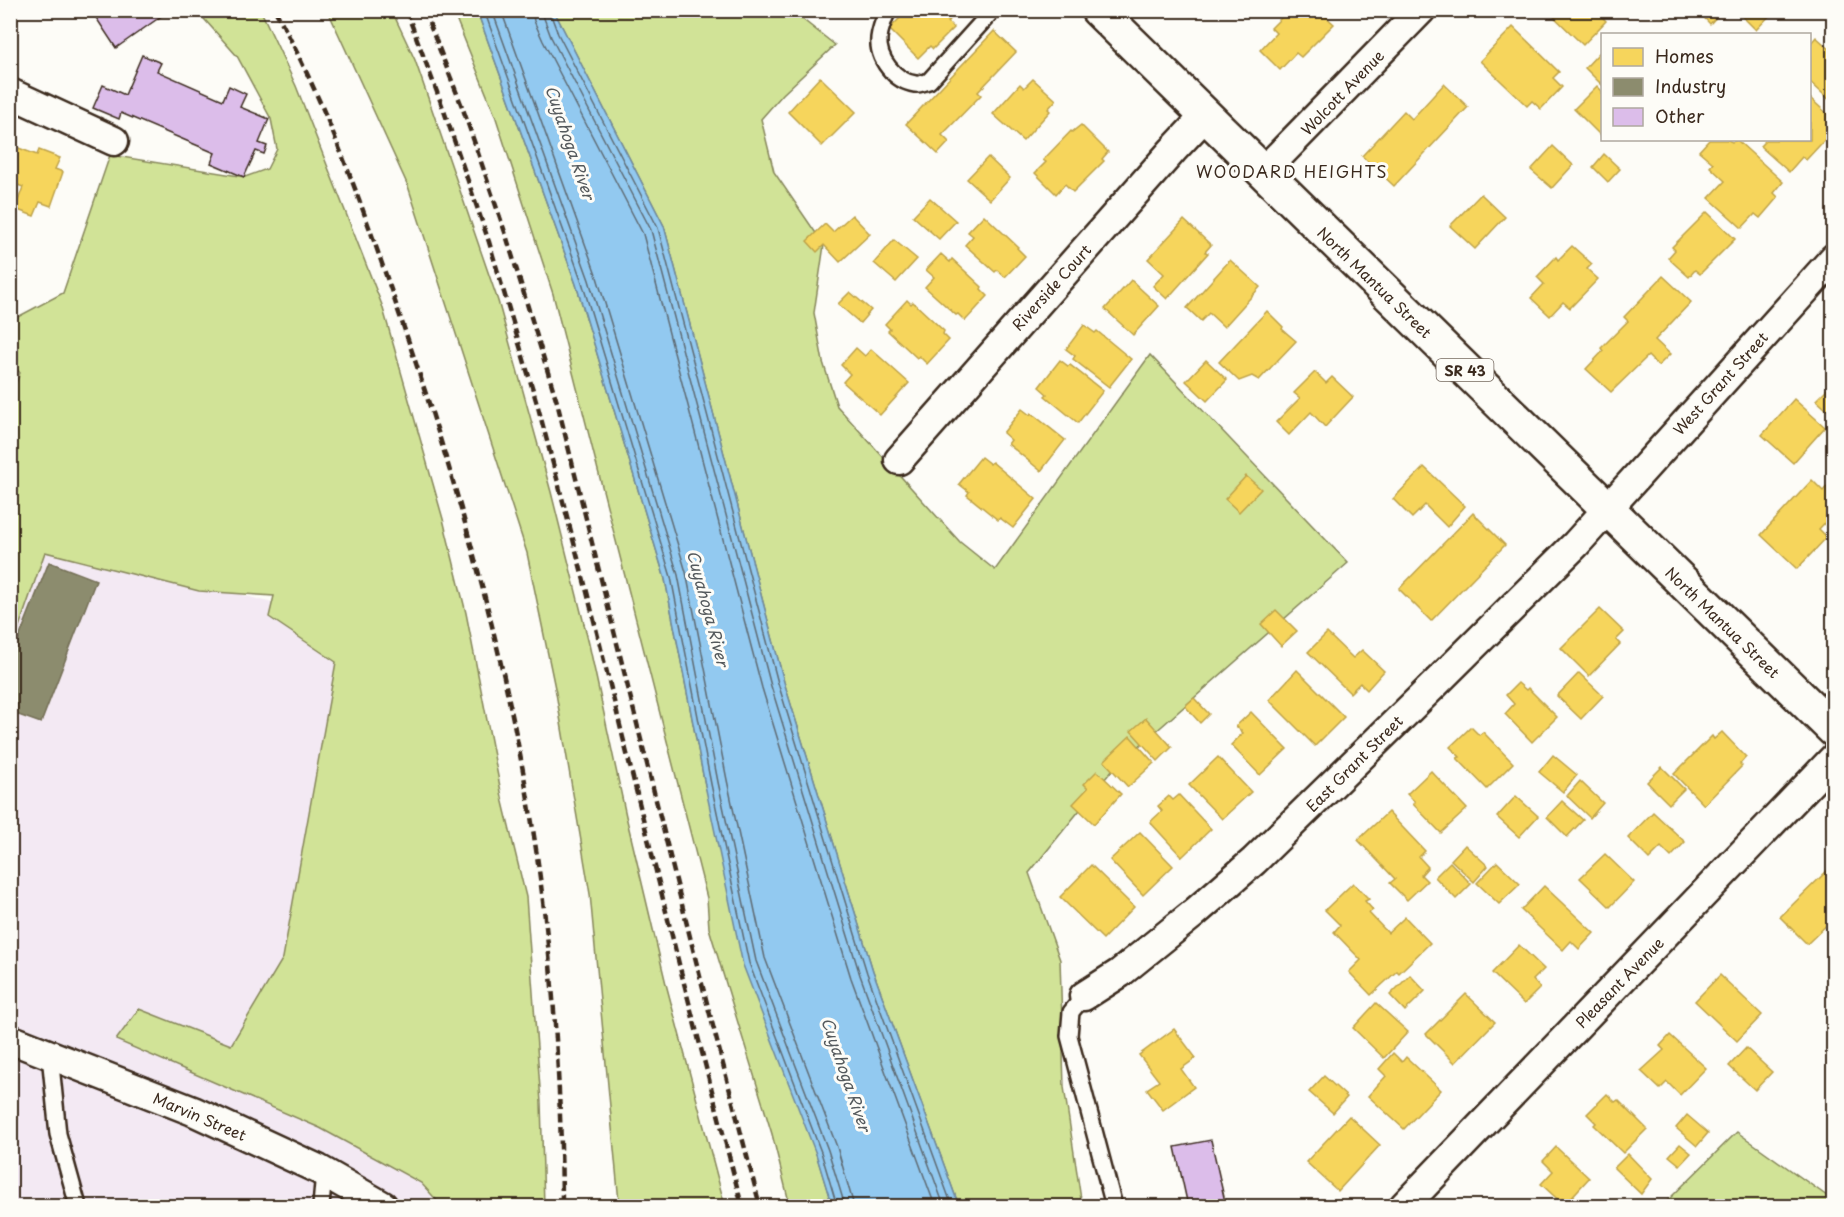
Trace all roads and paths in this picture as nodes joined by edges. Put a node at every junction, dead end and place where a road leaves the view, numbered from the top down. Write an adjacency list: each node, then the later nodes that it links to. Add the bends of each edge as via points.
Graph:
1 (888, 10): 2 (lane, via 879,39 880,52 886,66 902,80 917,85 929,81)
2 (993, 10)
3 (1098, 10): 6 (main road, North Mantua Street / SR 43)
4 (1421, 10): 8 (street, Wolcott Avenue)
5 (10, 93): 7 (street)
6 (1205, 116): 8 (main road, North Mantua Street / SR 43); 10 (street, Riverside Court)
7 (114, 141)
8 (1263, 173): 11 (main road, North Mantua Street / SR 43)
9 (1833, 258): 11 (street, West Grant Street)
10 (899, 460)
11 (1607, 509): 12 (main road, North Mantua Street / SR 43); 14 (street, East Grant Street, via 1251,864 1120,973)
12 (1833, 730)
13 (1833, 758): 22 (street, Pleasant Avenue)
14 (1084, 996): 21 (lane, via 1071,1012 1069,1036)
15 (10, 1039): 16 (street, Marvin Street)
16 (50, 1055): 17 (street, Marvin Street, via 193,1111); 18 (lane, via 58,1134)
17 (324, 1173): 19 (lane); 20 (street, Marvin Street)
18 (78, 1206)
19 (321, 1206)
20 (383, 1206)
21 (1114, 1206)
22 (1404, 1206)

